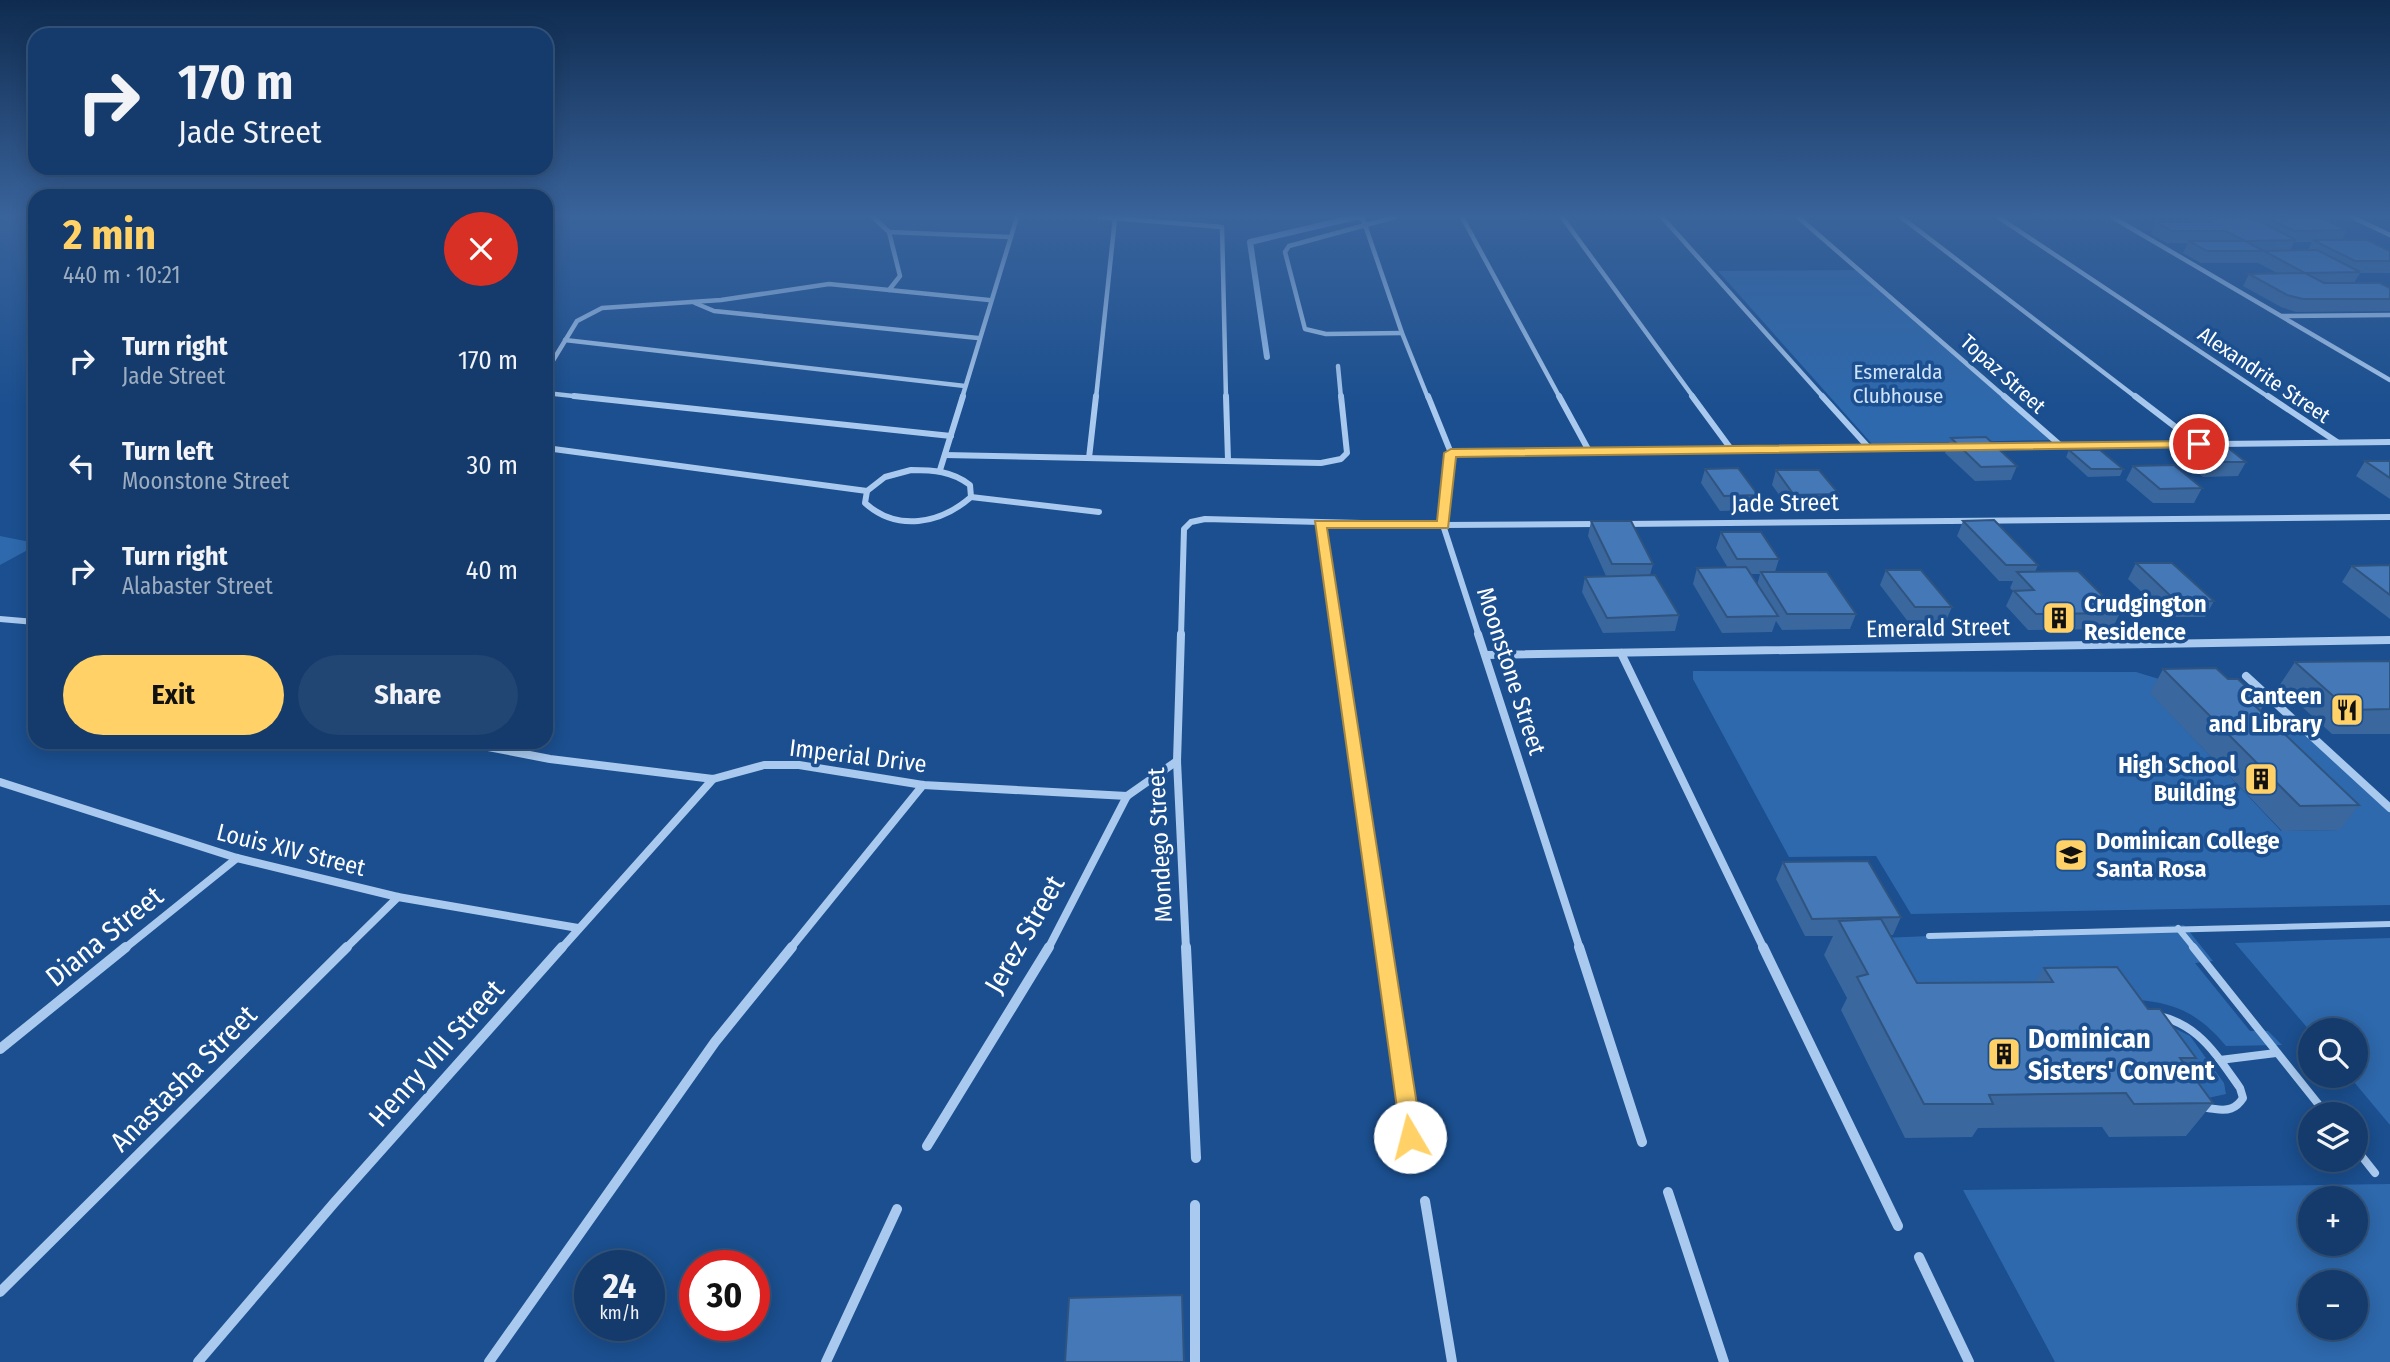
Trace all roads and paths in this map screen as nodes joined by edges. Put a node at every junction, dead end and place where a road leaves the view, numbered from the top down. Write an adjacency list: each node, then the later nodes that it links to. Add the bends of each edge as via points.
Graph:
1 (896, 281): 14 (street)
2 (995, 281): 15 (street)
3 (1108, 281): 40 (street)
4 (1223, 281): 41 (street)
5 (1293, 281): 19 (street, via 1305,329 1326,334)
6 (1384, 281): 19 (street, Moonstone Street)
7 (1497, 281): 37 (street)
8 (1609, 281): 36 (street)
9 (1720, 281): 34 (street)
10 (1872, 281): 31 (street, Topaz Street)
11 (1985, 281): 30 (street)
12 (2094, 281): 29 (street, Alexandrite Street)
13 (2221, 281): 18 (street)
14 (889, 289): 15 (street); 16 (street, via 829,284)
15 (989, 300): 20 (street)
16 (693, 302): 20 (street, via 714,312); 21 (street, via 602,309 577,321)
17 (2390, 315): 18 (street)
18 (2281, 316): 24 (street)
19 (1402, 333): 38 (street, Moonstone Street)
20 (978, 338): 25 (street)
21 (565, 340): 22 (street); 25 (street)
22 (553, 360)
23 (1338, 366): 41 (street, via 1347,453 1342,458 1321,463)
24 (2390, 380)
25 (965, 386): 27 (street)
26 (553, 394): 27 (street)
27 (951, 436): 39 (street)
28 (2390, 442): 29 (street)
29 (2337, 443): 30 (street)
30 (2199, 444): 31 (street)
31 (2060, 445): 33 (street)
32 (1965, 446): 34 (street)
33 (1978, 446)
34 (1869, 448): 36 (street)
35 (553, 449): 43 (street)
36 (1731, 449): 37 (street)
37 (1588, 451): 38 (street)
38 (1451, 453): 48 (street, Moonstone Street)
39 (945, 455): 40 (street); 42 (street)
40 (1088, 458): 41 (street)
41 (1228, 460)
42 (940, 470): 43 (street, via 885,477); 44 (street, via 959,475 970,485)
43 (867, 491): 44 (street, via 865,503 873,513 915,522 940,517)
44 (971, 497): 45 (street)
45 (1099, 512)
46 (2390, 517): 48 (street, Jade Street)
47 (1320, 524): 48 (street, Jade Street); 49 (street, Jade Street, via 1205,519); 73 (street)
48 (1443, 525): 54 (street, Moonstone Street)
49 (1184, 529): 57 (street, Mondego Street)
50 (0, 619): 51 (street)
51 (28, 621)
52 (2390, 640): 53 (street, Emerald Street)
53 (1620, 653): 54 (street, Emerald Street); 83 (street)
54 (1486, 655): 74 (street, Moonstone Street)
55 (2246, 676): 62 (street)
56 (498, 749): 58 (street, Imperial Drive)
57 (1177, 761): 61 (street, Jerez Street); 76 (street, Mondego Street)
58 (713, 779): 60 (street, Imperial Drive, via 764,765 799,765); 66 (street, Henry VIII Street)
59 (0, 782): 63 (street, Louis XIV Street)
60 (923, 785): 61 (street, Imperial Drive); 87 (street, via 715,1042)
61 (1127, 796): 75 (street, Jerez Street, via 1052,942)
62 (2390, 808)
63 (237, 859): 64 (street, Louis XIV Street); 69 (street, Diana Street)
64 (398, 897): 66 (street, Louis XIV Street); 85 (street, Anastasha Street)
65 (2390, 924): 67 (lane)
66 (578, 928): 86 (street, Henry VIII Street)
67 (2178, 928): 68 (lane); 70 (lane)
68 (1929, 936)
69 (0, 1049)
70 (2276, 1053): 71 (lane); 72 (lane)
71 (2220, 1060): 71 (lane, via 2199,1033 2179,1019 2142,1013 2132,1021 2134,1038 2175,1094 2187,1103 2215,1111 2239,1105 2240,1088)
72 (2316, 1102)
73 (1410, 1137)
74 (1642, 1142)
75 (927, 1146)
76 (1196, 1158)
77 (2368, 1164): 78 (lane)
78 (2375, 1173)
79 (1668, 1192): 91 (street)
80 (1425, 1201): 90 (street)
81 (1195, 1205): 89 (street)
82 (897, 1209): 88 (street)
83 (1898, 1226)
84 (1919, 1257): 92 (street)
85 (0, 1292)
86 (198, 1362)
87 (489, 1362)
88 (826, 1362)
89 (1195, 1362)
90 (1452, 1362)
91 (1724, 1362)
92 (1969, 1362)

